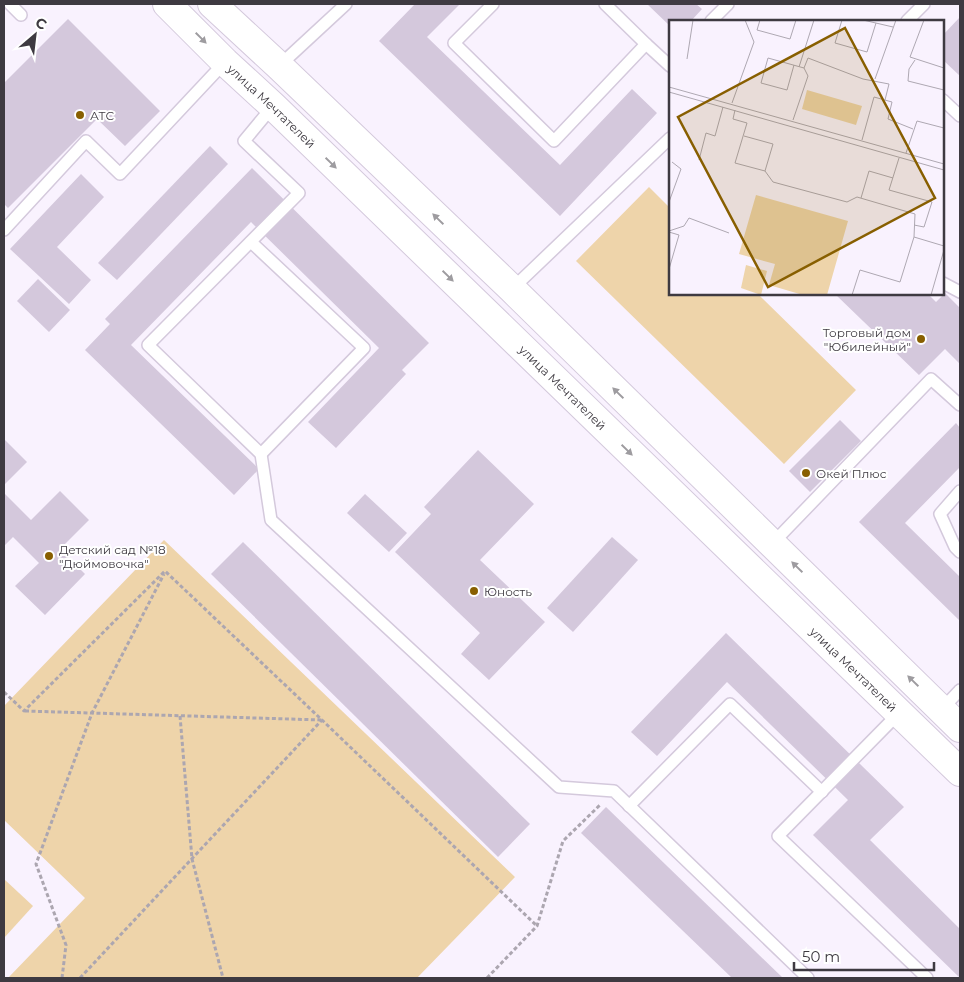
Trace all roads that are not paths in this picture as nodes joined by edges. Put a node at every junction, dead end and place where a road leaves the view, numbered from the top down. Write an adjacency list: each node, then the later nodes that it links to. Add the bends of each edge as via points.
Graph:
1 (10, 4): 9 (lane)
2 (167, 4): 13 (street, улица Мечтателей, one-way to 13)
3 (212, 4): 15 (street)
4 (346, 4): 15 (lane)
5 (493, 4): 12 (lane, via 454,43 554,140)
6 (605, 4): 12 (lane)
7 (728, 4): 10 (lane)
8 (924, 4): 11 (lane)
9 (21, 15)
10 (711, 20)
11 (908, 20)
12 (646, 44): 14 (lane)
13 (225, 62): 17 (street, улица Мечтателей); 20 (lane, via 120,174 86,142)
14 (669, 64)
15 (279, 66): 23 (street, one-way to 15)
16 (944, 101): 18 (lane)
17 (273, 106): 21 (lane, via 244,141 299,193); 31 (street, улица Мечтателей, one-way to 31)
18 (960, 116)
19 (669, 139): 23 (lane)
20 (4, 230)
21 (251, 242): 26 (lane, via 148,345); 26 (lane, via 364,348)
22 (944, 284): 24 (lane)
23 (512, 290): 28 (street, one-way to 23)
24 (960, 292)
25 (960, 405): 28 (lane, via 931,380)
26 (261, 454): 35 (lane, via 271,520 559,787 614,792)
27 (960, 491): 29 (lane, via 940,514)
28 (772, 544): 32 (street, one-way to 28)
29 (960, 552)
30 (960, 690): 32 (lane)
31 (899, 713): 33 (street, улица Мечтателей); 34 (lane)
32 (951, 718)
33 (960, 772)
34 (822, 792): 35 (lane, via 730,704); 37 (lane, via 778,836)
35 (629, 806): 36 (lane)
36 (808, 978)
37 (927, 978)

